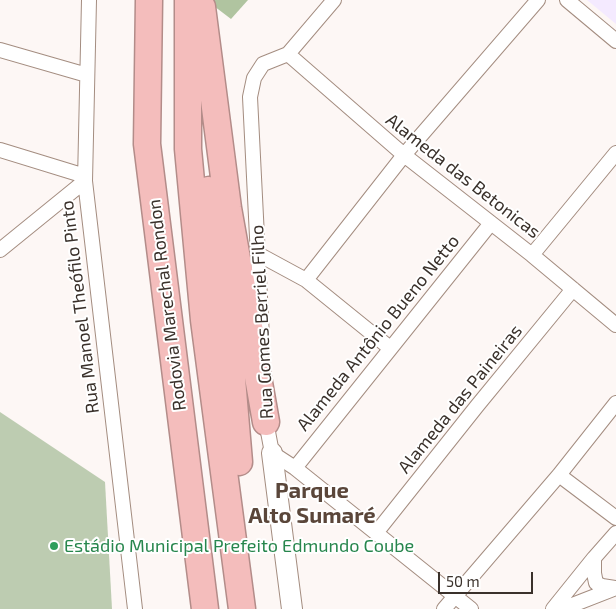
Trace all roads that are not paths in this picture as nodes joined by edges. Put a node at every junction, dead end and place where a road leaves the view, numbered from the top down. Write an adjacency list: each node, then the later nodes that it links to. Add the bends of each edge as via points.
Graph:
1 (89, 0): 10 (street, Rua Manoel Theófilo Pinto)
2 (149, 0): 37 (highway, Rodovia Marechal Rondon, via 147,144)
3 (334, 0): 9 (street)
4 (538, 0): 13 (street)
5 (567, 0): 7 (street)
6 (197, 2): 26 (highway, via 228,208); 38 (highway, Rodovia Marechal Rondon, via 188,149 204,320)
7 (616, 41)
8 (0, 50): 10 (street)
9 (288, 54): 13 (street, Alameda das Betonicas); 19 (street, Rua Gomes Berriel Filho, via 263,64 254,78 250,97)
10 (87, 75): 14 (street, Rua Manoel Theófilo Pinto)
11 (0, 150): 14 (street)
12 (616, 153): 20 (street)
13 (404, 155): 17 (street, Alameda das Betonicas); 21 (street)
14 (85, 179): 15 (street); 16 (street, Rua Manoel Theófilo Pinto)
15 (56, 204): 16 (street, via 76,202); 18 (street)
16 (87, 206): 36 (street, Rua Manoel Theófilo Pinto)
17 (491, 223): 20 (street, Alameda das Betonicas); 24 (street, Alameda Antônio Bueno Netto)
18 (0, 250)
19 (258, 254): 21 (street); 26 (street, Rua Gomes Berriel Filho)
20 (532, 255): 22 (street, Alameda das Betonicas)
21 (306, 280): 24 (street)
22 (573, 289): 23 (street, Alameda das Betonicas); 31 (street, Alameda das Paineiras)
23 (616, 325)
24 (390, 348): 28 (street, Alameda Antônio Bueno Netto)
25 (616, 403): 29 (street)
26 (266, 422): 27 (street, Rua Gomes Berriel Filho)
27 (272, 453): 28 (street); 39 (street, Rua Gomes Berriel Filho)
28 (294, 468): 31 (street)
29 (559, 475): 30 (street); 35 (street)
30 (616, 518)
31 (376, 533): 35 (street)
32 (616, 533): 33 (street)
33 (594, 558): 34 (street, via 596,583); 42 (street)
34 (616, 588): 43 (street)
35 (454, 596): 40 (street); 41 (street)
36 (135, 609)
37 (205, 609)
38 (243, 609)
39 (292, 609)
40 (444, 609)
41 (471, 609)
42 (553, 609)
43 (562, 609)

